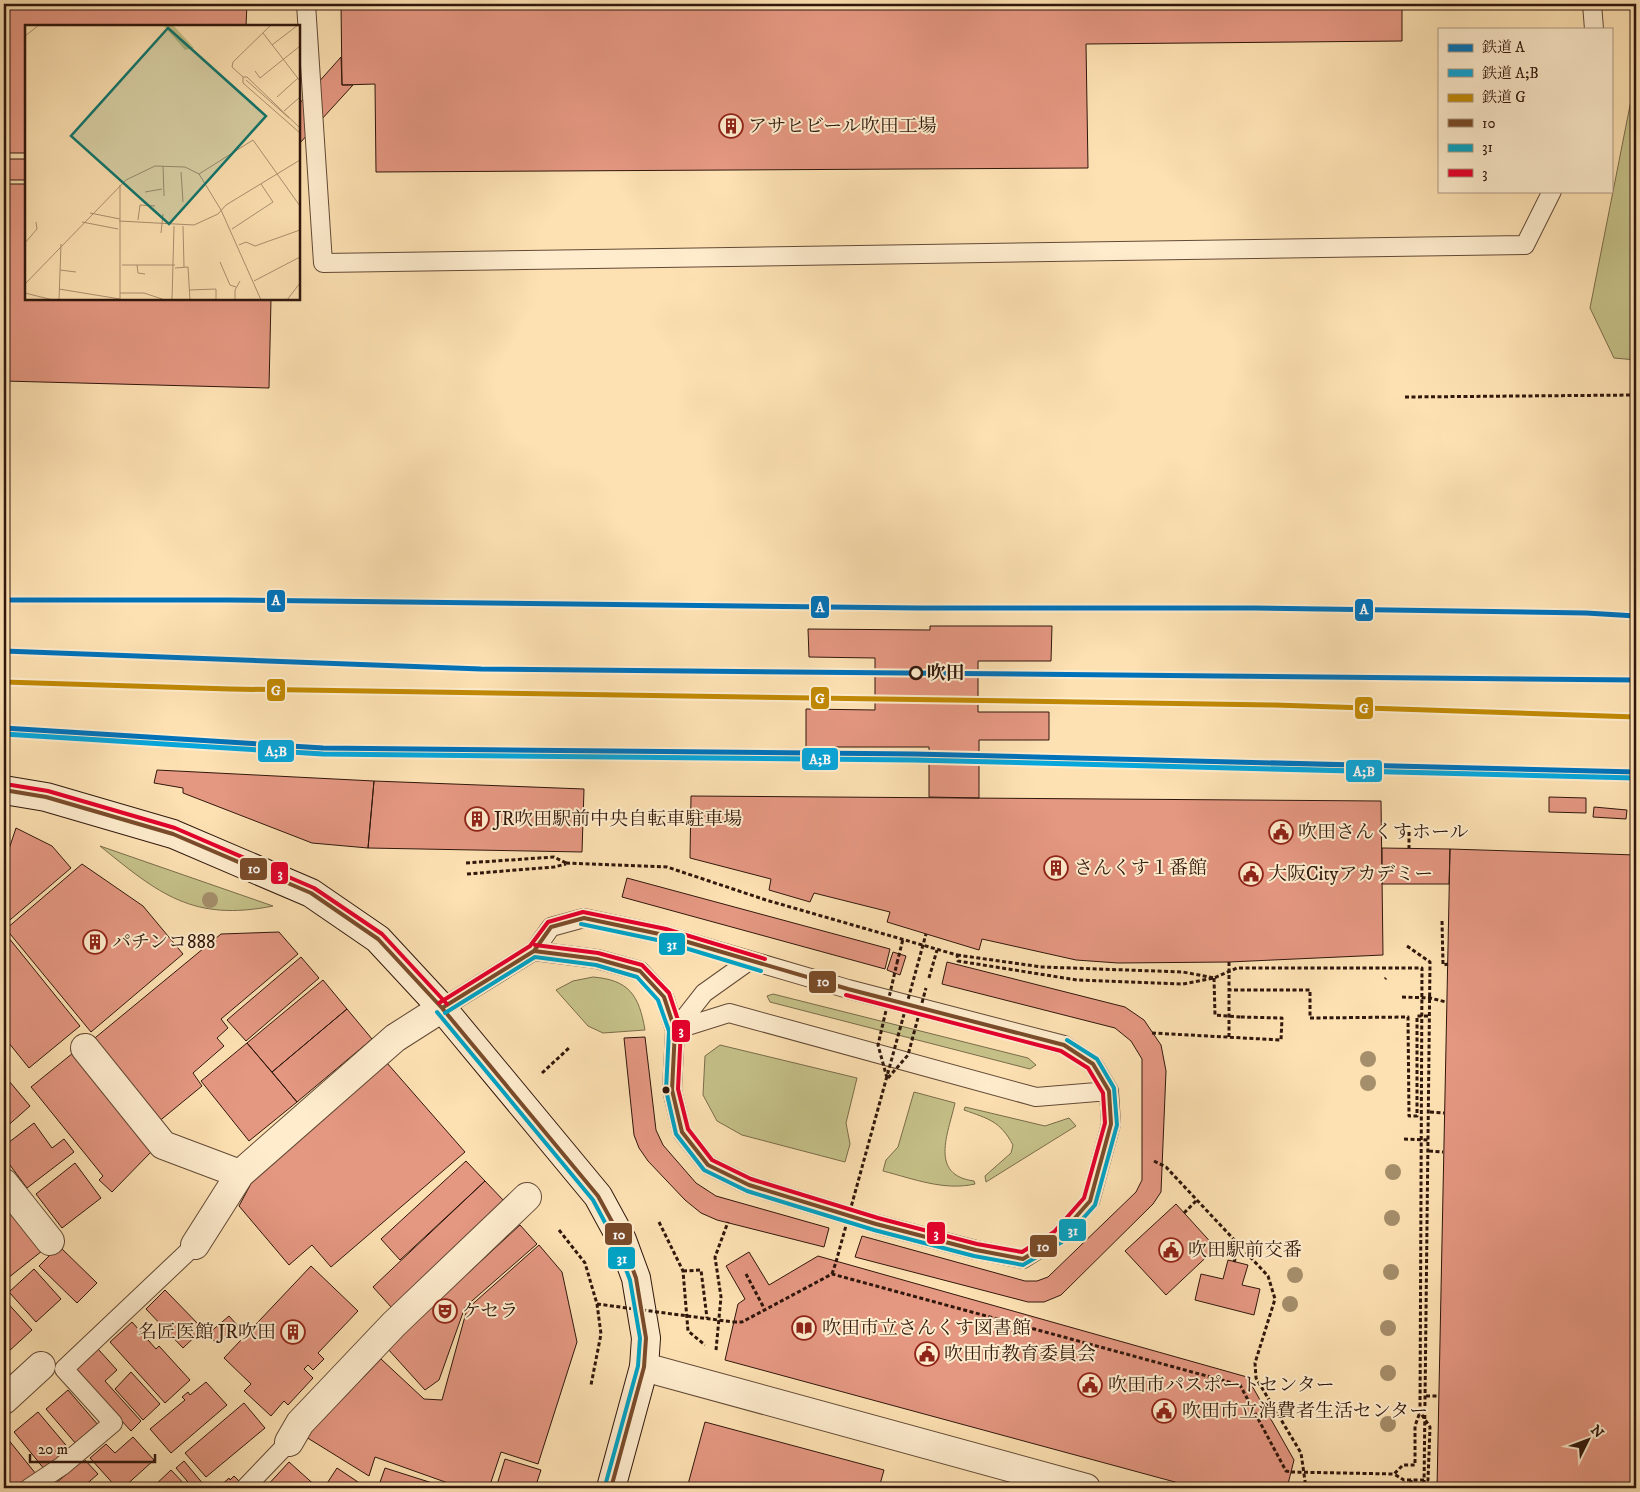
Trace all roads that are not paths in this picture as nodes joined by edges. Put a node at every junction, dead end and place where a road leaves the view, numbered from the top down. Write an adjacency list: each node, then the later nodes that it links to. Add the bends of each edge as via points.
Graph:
1 (306, 4): 4 (lane, via 323,263 1525,245)
2 (1592, 4): 3 (lane)
3 (1594, 28)
4 (1552, 192)
5 (4, 790): 8 (street, via 46,797 173,834 311,892 378,939)
6 (534, 951): 7 (lane, via 551,927 584,918 664,935); 8 (lane); 9 (lane, via 598,959 640,971 664,997)
7 (749, 961): 9 (lane, via 704,993); 11 (lane, via 1064,1045 1093,1064)
8 (442, 1008): 12 (street, via 394,1038); 18 (street, via 598,1196 622,1240 636,1278 646,1338)
9 (675, 1030): 11 (lane, via 729,1014 1036,1097); 11 (lane, via 672,1090 682,1132 708,1165 749,1185 876,1224 976,1250 1023,1258 1058,1237 1090,1201 1111,1124)
10 (85, 1048): 12 (street, via 163,1145)
11 (1109, 1091)
12 (240, 1174): 16 (street)
13 (4, 1183): 15 (street)
14 (527, 1197): 20 (street, via 394,1324 300,1423)
15 (50, 1241)
16 (195, 1245): 21 (lane, via 64,1369 113,1423 62,1466)
17 (41, 1366): 19 (street)
18 (644, 1367): 23 (street); 24 (street)
19 (4, 1400)
20 (289, 1442): 22 (lane)
21 (29, 1488)
22 (245, 1488)
23 (611, 1488)
24 (1086, 1488)

